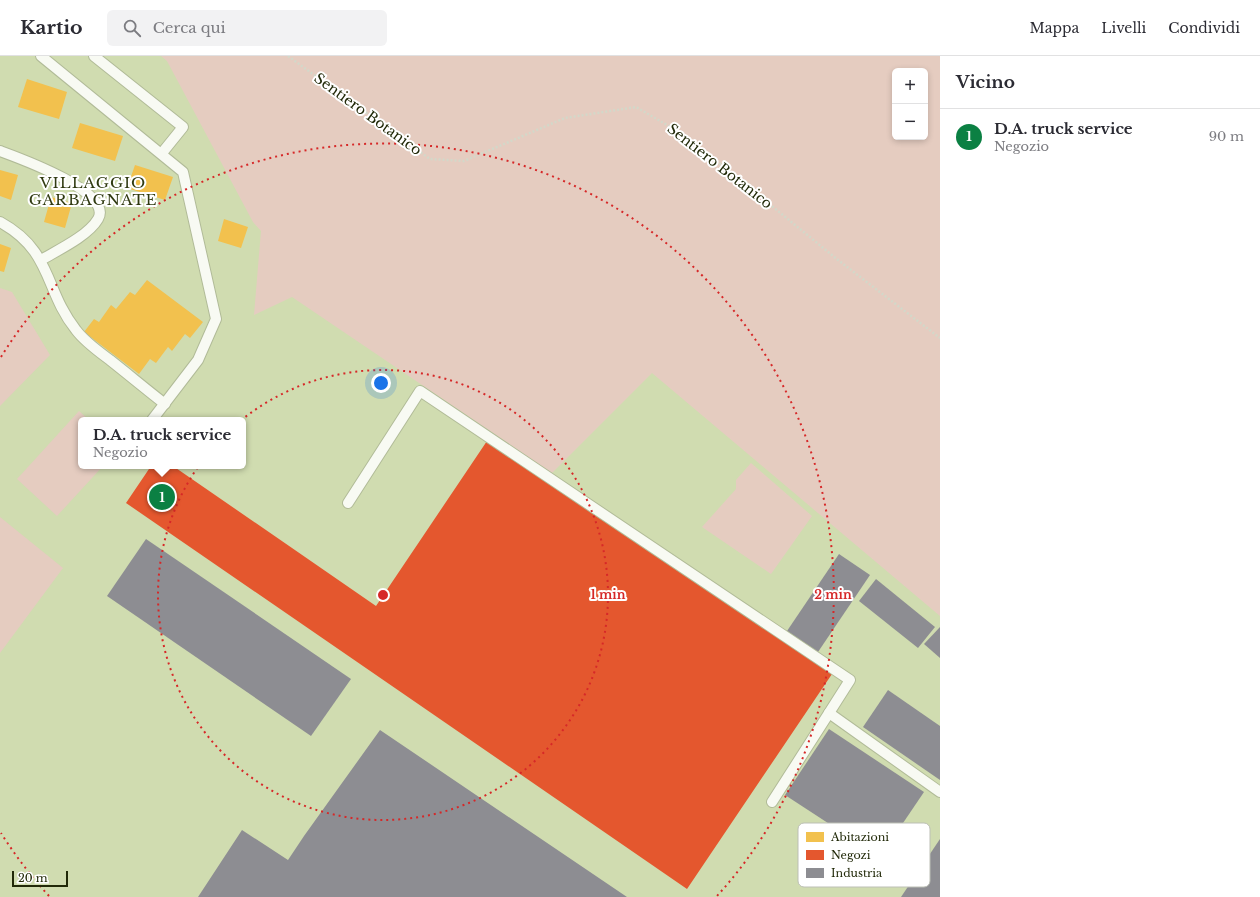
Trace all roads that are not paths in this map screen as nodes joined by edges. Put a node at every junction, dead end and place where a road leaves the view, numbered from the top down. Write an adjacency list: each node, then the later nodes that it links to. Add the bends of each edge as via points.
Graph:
1 (41, 56): 4 (lane)
2 (94, 56): 4 (lane, via 183,128)
3 (0, 151): 6 (lane, via 62,178 85,192 98,204 99,218 88,231)
4 (162, 153): 7 (lane, via 183,172 216,319 198,360)
5 (0, 222): 6 (lane, via 20,234)
6 (41, 260): 7 (lane, via 63,307 81,336)
7 (165, 404): 8 (lane)
8 (154, 417)
9 (348, 503): 10 (lane, via 420,391 850,680)
10 (829, 713): 11 (lane); 12 (lane)
11 (940, 792)
12 (772, 802)

